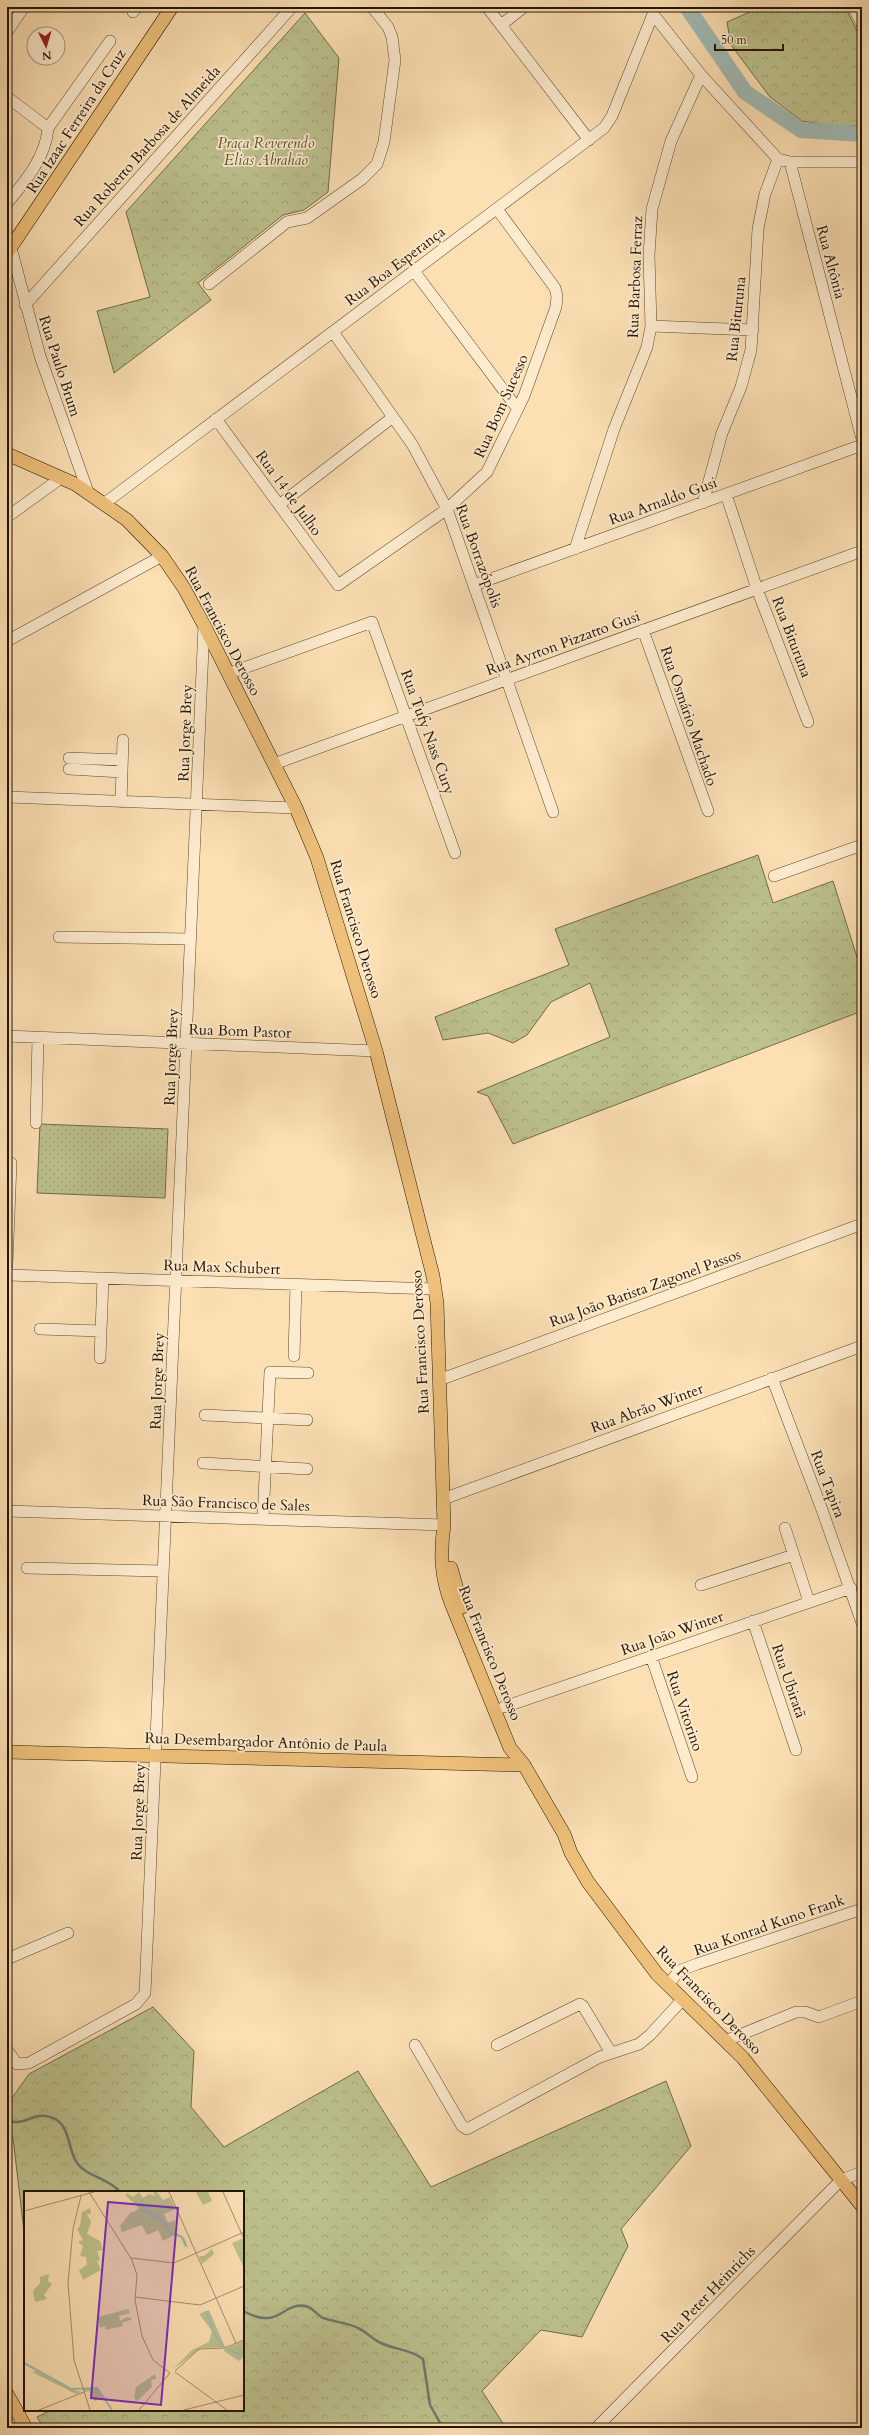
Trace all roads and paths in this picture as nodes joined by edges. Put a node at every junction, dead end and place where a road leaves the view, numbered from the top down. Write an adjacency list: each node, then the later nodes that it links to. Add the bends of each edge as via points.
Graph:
1 (24, 7): 10 (street)
2 (172, 7): 21 (main road, Rua Izaac Ferreira da Cruz)
3 (292, 7): 24 (street, Rua Roberto Barbosa de Almeida)
4 (372, 7): 23 (street, via 388,27 395,60 384,142 377,164 362,179 307,218 287,222)
5 (487, 7): 9 (street)
6 (524, 7): 9 (street)
7 (853, 7): 8 (street)
8 (862, 24)
9 (501, 25): 15 (street)
10 (7, 32)
11 (110, 41): 14 (street)
12 (701, 75): 15 (street, Rua Boa Esperança, via 653,14 612,116 604,128); 16 (street); 25 (street, Rua Barbosa Ferraz, via 671,141 652,210 649,255)
13 (7, 98): 14 (street)
14 (48, 128): 19 (street, via 45,145 35,165)
15 (589, 140): 20 (street, Rua Boa Esperança)
16 (778, 159): 17 (street); 26 (street, Rua Bituruna, via 765,194 758,230)
17 (790, 162): 18 (street); 31 (street, Rua Altônia)
18 (862, 162)
19 (7, 203)
20 (497, 209): 22 (street, Rua Boa Esperança); 28 (street, Rua Bom Sucesso, via 551,282 557,296 554,316)
21 (9, 251): 24 (street, Rua Paulo Brum)
22 (414, 271): 27 (street, Rua Boa Esperança); 28 (street)
23 (209, 284)
24 (25, 305): 35 (street, Rua Paulo Brum, via 55,402)
25 (651, 326): 26 (street); 42 (street, Rua Barbosa Ferraz, via 647,347 614,429)
26 (753, 330): 38 (street, Rua Bituruna, via 751,350 741,387 722,433)
27 (333, 332): 29 (street, Rua Borrazópolis); 30 (street, Rua Boa Esperança)
28 (517, 408): 40 (street, Rua Bom Sucesso, via 487,472)
29 (393, 417): 39 (street); 40 (street, Rua Borrazópolis, via 423,462)
30 (216, 419): 37 (street, Rua Boa Esperança); 39 (street, Rua 14 de Julho)
31 (862, 439)
32 (862, 445): 36 (street, Rua Arnaldo Gusi)
33 (8, 455): 34 (main road, Rua Francisco Derosso)
34 (61, 478): 35 (main road, Rua Francisco Derosso); 41 (street)
35 (88, 492): 37 (main road, Rua Francisco Derosso)
36 (726, 494): 38 (street, Rua Arnaldo Gusi); 47 (street, Rua Bituruna)
37 (105, 503): 44 (main road, Rua Francisco Derosso, via 138,530)
38 (703, 503): 42 (street, Rua Arnaldo Gusi)
39 (279, 505): 45 (street, Rua 14 de Julho)
40 (447, 509): 45 (street, Rua Bom Sucesso); 46 (street, Rua Borrazópolis)
41 (7, 517)
42 (575, 549): 46 (street, Rua Arnaldo Gusi)
43 (862, 551): 47 (street, Rua Ayrton Pizzatto Gusi)
44 (162, 556): 48 (main road, Rua Francisco Derosso); 50 (street)
45 (338, 585)
46 (474, 585): 52 (street, Rua Borrazópolis)
47 (757, 589): 49 (street, Rua Ayrton Pizzatto Gusi); 54 (street, Rua Bituruna)
48 (204, 624): 51 (main road, Rua Francisco Derosso); 61 (street, Rua Jorge Brey)
49 (644, 630): 52 (street, Rua Ayrton Pizzatto Gusi); 63 (street, Rua Osmário Machado)
50 (7, 642)
51 (230, 673): 53 (street, Rua Tufy Nass Cury, via 372,622); 57 (main road, Rua Francisco Derosso)
52 (507, 680): 53 (street, Rua Ayrton Pizzatto Gusi); 64 (street, Rua Borrazópolis)
53 (406, 716): 57 (street, Rua Ayrton Pizzatto Gusi); 66 (street, Rua Tufy Nass Cury)
54 (808, 722)
55 (123, 740): 56 (street)
56 (122, 760): 58 (street); 58 (street, via 69,764)
57 (274, 764): 62 (main road, Rua Francisco Derosso)
58 (122, 772): 60 (street)
59 (7, 797): 60 (street)
60 (121, 802): 61 (street)
61 (196, 804): 62 (street); 69 (street, Rua Jorge Brey)
62 (296, 808): 73 (main road, Rua Francisco Derosso, via 317,858)
63 (708, 811)
64 (553, 812)
65 (862, 844): 67 (street)
66 (455, 853)
67 (774, 876)
68 (59, 937): 69 (street)
69 (191, 940): 72 (street, Rua Jorge Brey)
70 (7, 1036): 71 (street, Rua Bom Pastor)
71 (38, 1038): 72 (street, Rua Bom Pastor); 74 (street)
72 (186, 1043): 73 (street, Rua Bom Pastor); 80 (street, Rua Jorge Brey)
73 (376, 1051): 82 (main road, Rua Francisco Derosso, via 428,1249)
74 (36, 1123)
75 (7, 1163): 77 (street, via 11,1163)
76 (862, 1224): 90 (street, Rua João Batista Zagonel Passos)
77 (7, 1265)
78 (7, 1275): 79 (street, Rua Max Schubert)
79 (103, 1278): 80 (street, Rua Max Schubert); 84 (street)
80 (176, 1280): 81 (street, Rua Max Schubert); 99 (street, Rua Jorge Brey)
81 (296, 1284): 82 (street, Rua Max Schubert); 86 (street)
82 (435, 1289): 90 (main road, Rua Francisco Derosso)
83 (40, 1329): 84 (street)
84 (101, 1331): 87 (street)
85 (862, 1346): 89 (street, Rua Abrão Winter)
86 (294, 1356)
87 (100, 1358)
88 (308, 1373): 92 (street, via 270,1372)
89 (772, 1378): 97 (street, Rua Abrão Winter); 107 (street, Rua Tapira)
90 (439, 1380): 97 (main road, Rua Francisco Derosso)
91 (205, 1415): 92 (street)
92 (268, 1418): 93 (street); 95 (street)
93 (307, 1420)
94 (203, 1463): 95 (street)
95 (265, 1467): 96 (street); 100 (street)
96 (307, 1469)
97 (443, 1499): 101 (main road, Rua Francisco Derosso)
98 (7, 1511): 99 (street, Rua São Francisco de Sales)
99 (166, 1516): 100 (street, Rua São Francisco de Sales); 105 (street, Rua Jorge Brey)
100 (263, 1519): 101 (street, Rua São Francisco de Sales)
101 (444, 1525): 112 (main road, Rua Francisco Derosso, via 457,1594); 116 (main road, Rua Francisco Derosso, via 440,1550 446,1588 510,1748)
102 (785, 1528): 103 (street)
103 (794, 1555): 106 (street); 108 (street)
104 (27, 1568): 105 (street)
105 (163, 1571): 115 (street, Rua Jorge Brey)
106 (701, 1585)
107 (850, 1588): 108 (street, Rua João Winter); 110 (street, Rua Tapira)
108 (809, 1602): 109 (street, Rua João Winter)
109 (753, 1621): 111 (street, Rua João Winter); 113 (street, Rua Ubiratã)
110 (862, 1623)
111 (651, 1656): 112 (street, Rua João Winter); 117 (street, Rua Vitorino)
112 (504, 1707): 116 (main road, Rua Francisco Derosso)
113 (796, 1750)
114 (7, 1752): 115 (main road, Rua Desembargador Antônio de Paula)
115 (155, 1755): 116 (main road, Rua Desembargador Antônio de Paula); 127 (street, Rua Jorge Brey, via 143,1998 29,2063 14,2062)
116 (524, 1765): 121 (main road, Rua Francisco Derosso, via 588,1882)
117 (692, 1777)
118 (862, 1909): 121 (street, Rua Konrad Kuno Frank, via 679,1971)
119 (68, 1933): 120 (street)
120 (7, 1960)
121 (668, 1985): 122 (main road, Rua Francisco Derosso)
122 (683, 1999): 124 (main road, Rua Francisco Derosso); 128 (street, via 639,2044)
123 (862, 2001): 124 (street, via 819,2017 796,2012)
124 (726, 2041): 130 (main road, Rua Francisco Derosso, via 743,2058)
125 (415, 2045): 128 (street, via 462,2126 467,2129)
126 (496, 2045): 128 (street, via 580,2004)
127 (7, 2050)
128 (611, 2053)
129 (862, 2172): 130 (street)
130 (840, 2180): 131 (main road, Rua Francisco Derosso); 134 (street, Rua Peter Heinrichs)
131 (862, 2206)
132 (7, 2394): 133 (main road)
133 (26, 2428)
134 (596, 2428)

